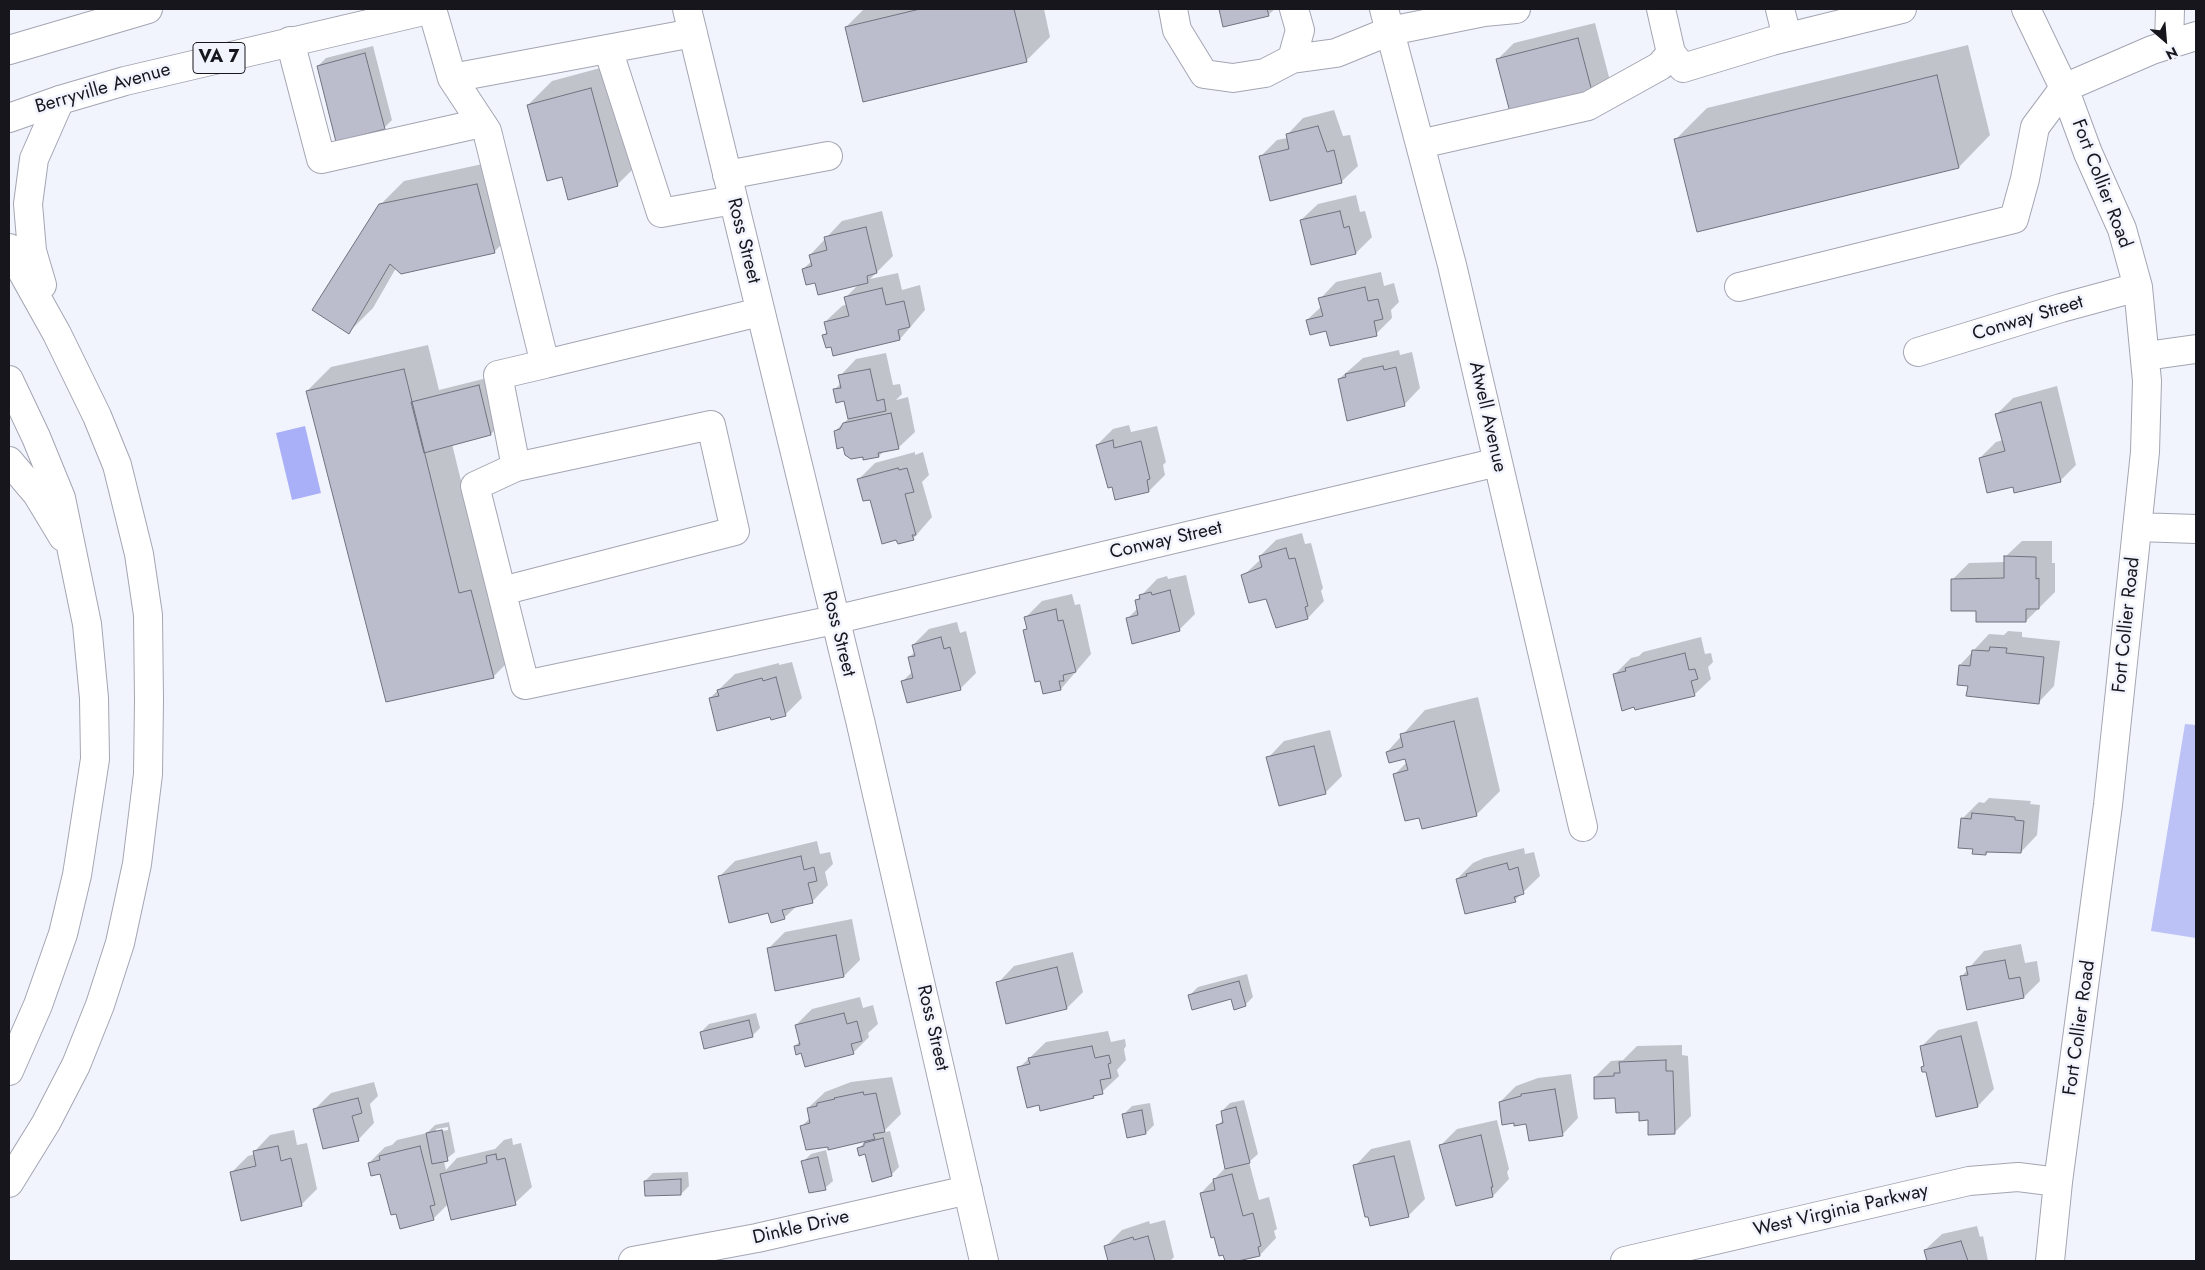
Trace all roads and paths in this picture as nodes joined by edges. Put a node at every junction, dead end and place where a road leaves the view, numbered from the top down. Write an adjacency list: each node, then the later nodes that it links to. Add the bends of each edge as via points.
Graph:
1 (148, 9): 12 (main road)
2 (432, 9): 13 (main road, Berryville Avenue / VA 7); 24 (main road)
3 (1173, 9): 23 (main road, via 1177,30 1204,74 1233,78 1265,73)
4 (1294, 9): 23 (main road, via 1300,30)
5 (1516, 9): 11 (main road)
6 (1660, 9): 22 (main road)
7 (1780, 9): 17 (main road)
8 (1902, 9): 17 (main road)
9 (2026, 9): 25 (main road, Fort Collier Road)
10 (2170, 9): 19 (main road)
11 (1483, 10): 14 (main road)
12 (97, 15): 21 (main road)
13 (381, 15): 18 (main road, Berryville Avenue / VA 7)
14 (1387, 20): 23 (main road, via 1336,53); 29 (main road, Atwell Avenue)
15 (690, 21): 20 (main road); 31 (main road, Ross Street)
16 (2196, 36): 19 (main road)
17 (1787, 38): 22 (main road, via 1683,68)
18 (290, 41): 26 (main road, Berryville Avenue / VA 7); 28 (main road, via 321,159)
19 (2169, 45): 25 (main road)
20 (608, 49): 24 (main road); 31 (main road, via 661,213)
21 (9, 50)
22 (1671, 53): 29 (main road, via 1660,66 1588,106)
23 (1292, 59)
24 (452, 78): 28 (main road)
25 (2064, 88): 33 (main road, via 2035,127 2014,219); 34 (main road, Fort Collier Road, via 2088,153 2122,228)
26 (60, 100): 27 (main road, Berryville Avenue / VA 7); 36 (main road, via 34,159 28,204 32,252)
27 (9, 118)
28 (481, 123): 40 (main road, via 487,132)
29 (1420, 144): 43 (main road, Atwell Avenue)
30 (828, 156): 31 (main road)
31 (730, 188): 35 (main road, Ross Street)
32 (9, 248): 36 (main road)
33 (1739, 287)
34 (2138, 287): 38 (main road, Conway Street); 39 (main road, Fort Collier Road)
35 (760, 312): 40 (main road); 49 (main road, Ross Street)
36 (57, 334): 53 (main road, via 117,465 139,554 148,615 148,774 137,864 120,943 100,1005 76,1065 46,1123)
37 (2196, 350): 39 (main road)
38 (1918, 352)
39 (2146, 356): 45 (main road, Fort Collier Road, via 2145,452)
40 (545, 364): 44 (main road, via 498,375)
41 (9, 380): 47 (main road, via 61,498)
42 (9, 461): 47 (main road, via 37,494)
43 (1498, 462): 49 (main road, Conway Street); 50 (main road, Atwell Avenue)
44 (516, 467): 48 (main road, via 475,486); 48 (main road, via 711,425 735,531)
45 (2137, 527): 46 (main road); 52 (main road, Fort Collier Road, via 2107,815)
46 (2196, 529)
47 (74, 555): 51 (main road, via 87,624 94,698 95,759 77,875 63,934 38,1005)
48 (502, 591): 49 (main road, Conway Street, via 526,685)
49 (834, 620): 54 (main road, Ross Street, via 863,730)
50 (1583, 827)
51 (9, 1071)
52 (2058, 1182): 57 (main road, West Virginia Parkway, via 2018,1177 1969,1180); 58 (main road, Fort Collier Road)
53 (9, 1183)
54 (968, 1190): 55 (main road, Dinkle Drive, via 757,1238); 56 (main road, Ross Street)
55 (633, 1261)
56 (984, 1261)
57 (1625, 1261)
58 (2050, 1261)

